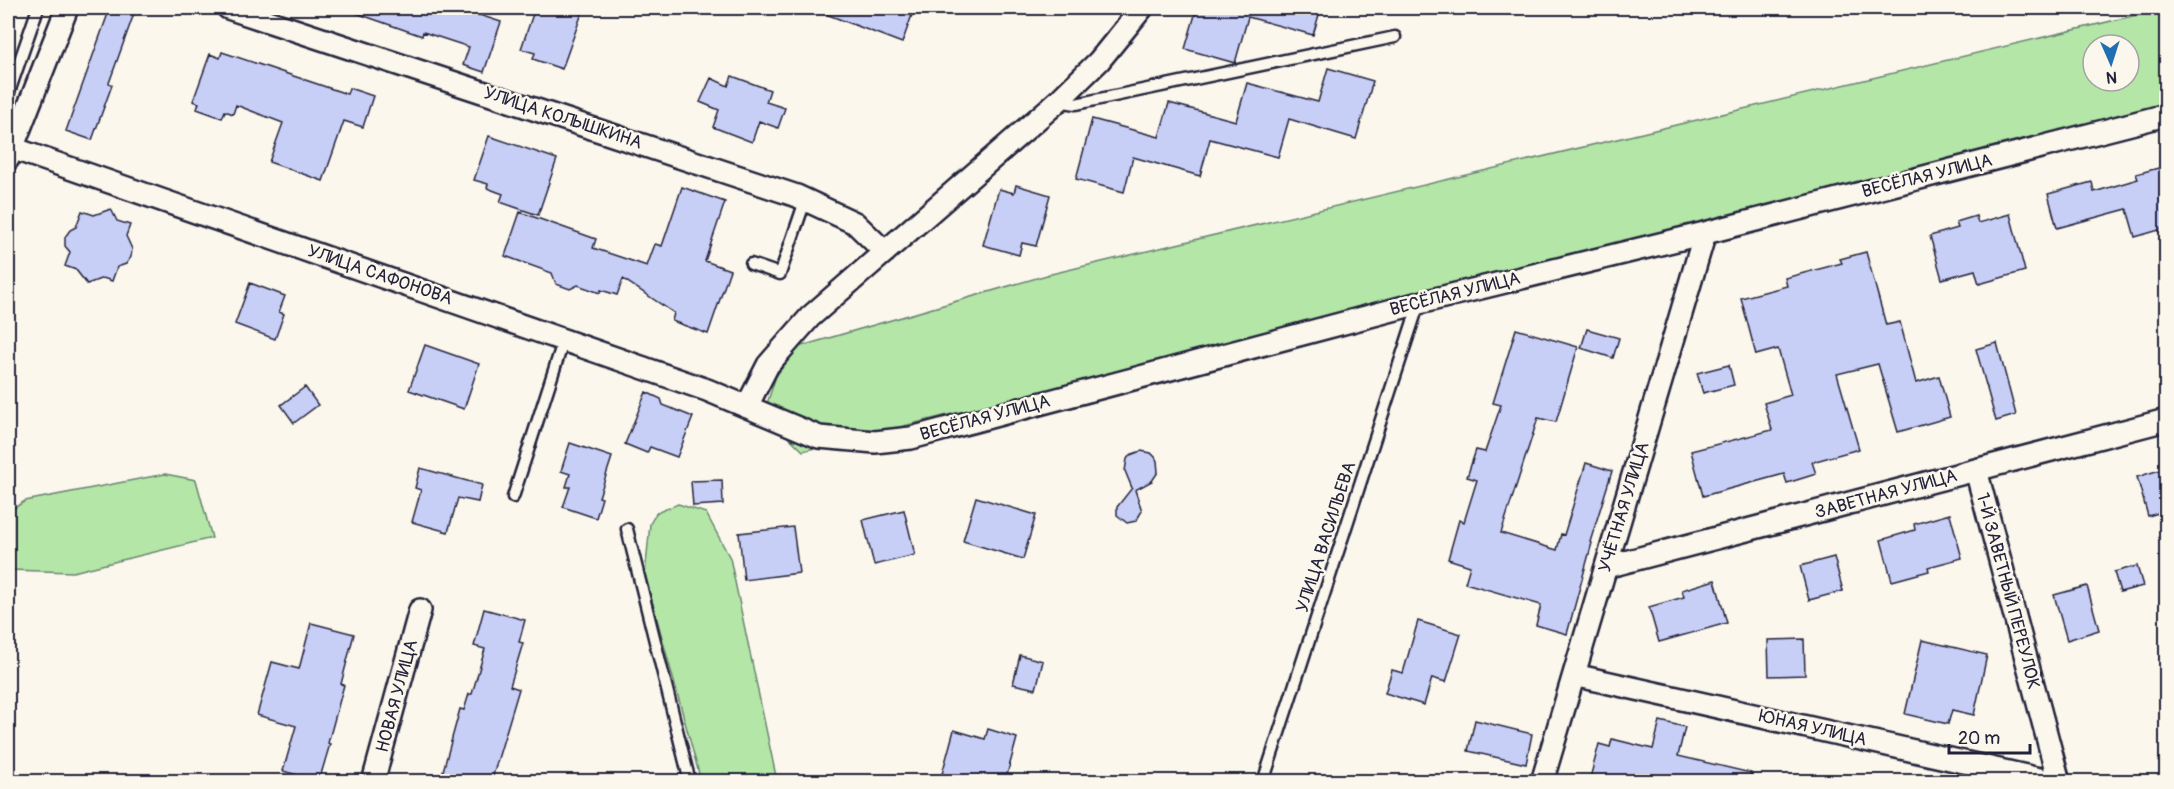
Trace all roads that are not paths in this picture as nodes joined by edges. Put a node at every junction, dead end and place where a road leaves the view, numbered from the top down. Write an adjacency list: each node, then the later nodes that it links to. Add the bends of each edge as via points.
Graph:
1 (38, 8): 6 (lane)
2 (67, 8): 9 (street)
3 (228, 8): 10 (street, УЛИЦА КОЛЫШКИНА)
4 (1142, 8): 7 (street, via 1099,61)
5 (1395, 38): 7 (lane, via 1076,104)
6 (8, 95)
7 (1058, 101): 12 (street)
8 (2166, 115): 11 (street, ВЕСЁЛАЯ УЛИЦА)
9 (10, 154): 15 (street, УЛИЦА САФОНОВА)
10 (805, 201): 12 (street, УЛИЦА КОЛЫШКИНА, via 855,223); 13 (lane, via 780,274)
11 (1705, 233): 14 (street, ВЕСЁЛАЯ УЛИЦА); 21 (street, УЧЁТНАЯ УЛИЦА)
12 (885, 252): 16 (street, via 810,317 768,365)
13 (751, 264)
14 (1419, 303): 16 (street, ВЕСЁЛАЯ УЛИЦА, via 911,438 875,442 819,437); 26 (lane, УЛИЦА ВАСИЛЬЕВА)
15 (564, 339): 16 (street, УЛИЦА САФОНОВА); 19 (lane)
16 (747, 406)
17 (2166, 420): 18 (street, ЗАВЕТНАЯ УЛИЦА)
18 (1976, 470): 21 (street, ЗАВЕТНАЯ УЛИЦА); 29 (street, 1-Й ЗАВЕТНЫЙ ПЕРЕУЛОК)
19 (513, 496)
20 (627, 529): 25 (lane)
21 (1606, 567): 23 (street, УЧЁТНАЯ УЛИЦА)
22 (420, 610): 24 (street, НОВАЯ УЛИЦА)
23 (1574, 675): 27 (street, УЧЁТНАЯ УЛИЦА); 28 (street, ЮНАЯ УЛИЦА)
24 (373, 782)
25 (690, 782)
26 (1263, 782)
27 (1542, 782)
28 (2053, 782)
29 (2059, 782)

